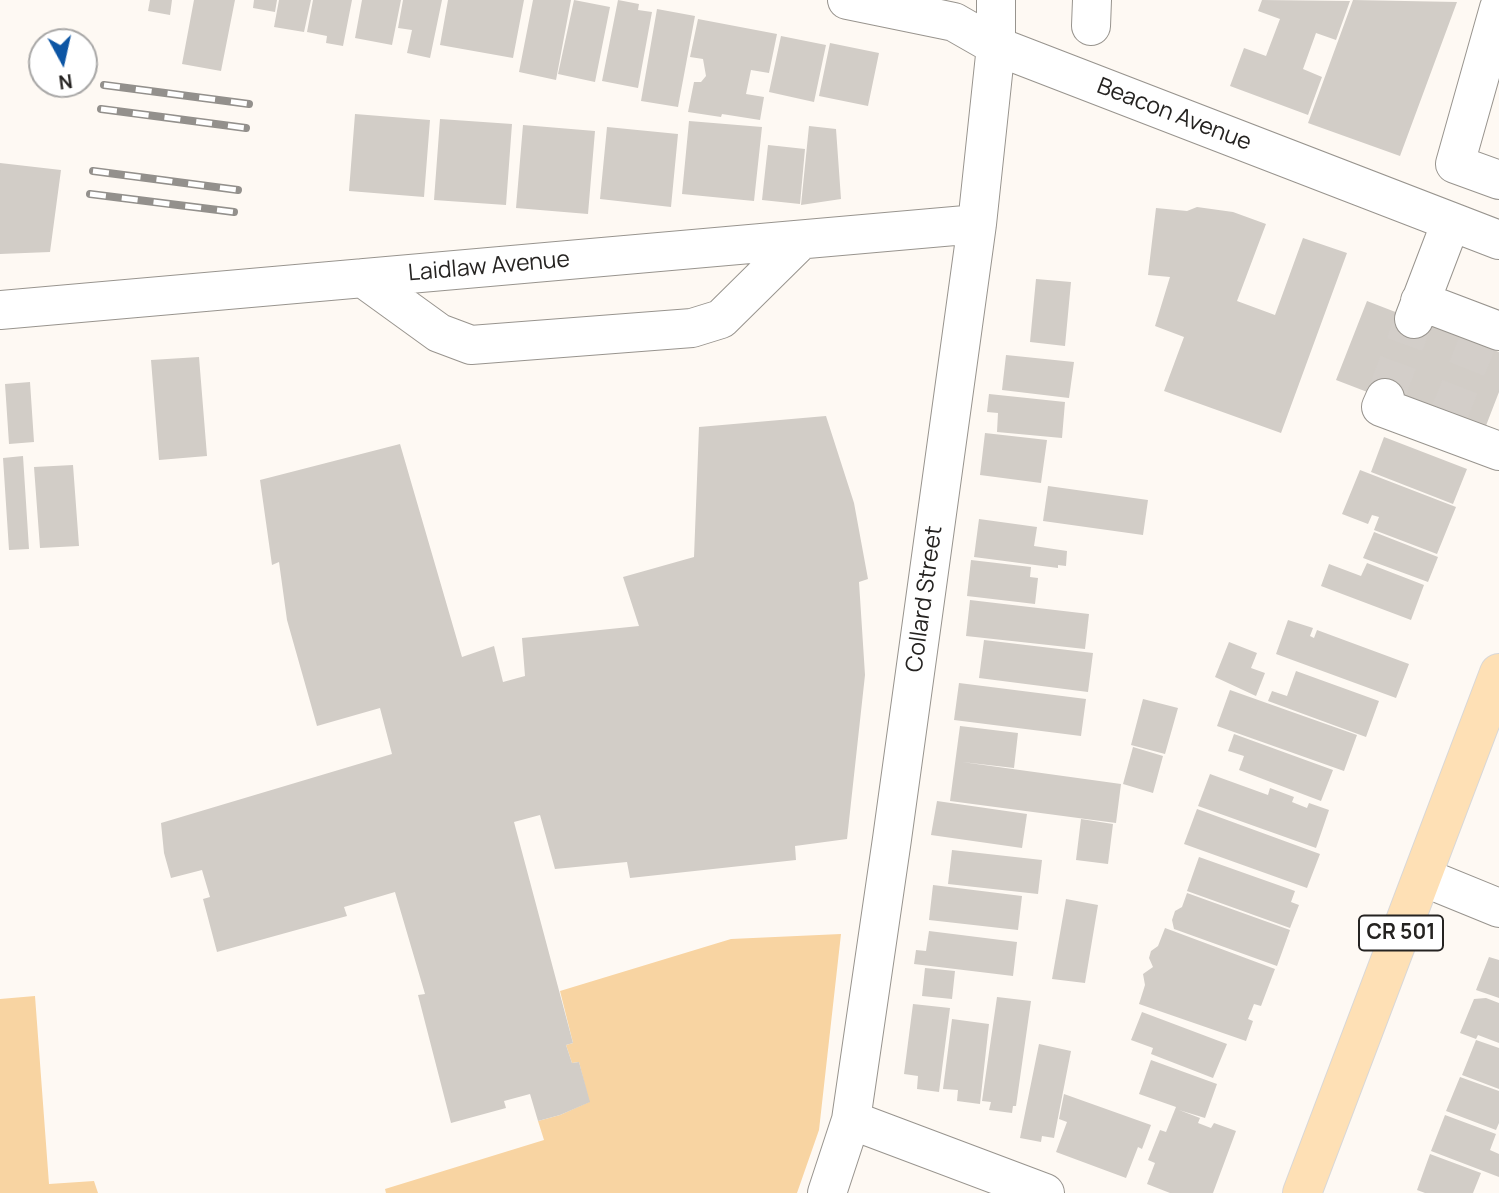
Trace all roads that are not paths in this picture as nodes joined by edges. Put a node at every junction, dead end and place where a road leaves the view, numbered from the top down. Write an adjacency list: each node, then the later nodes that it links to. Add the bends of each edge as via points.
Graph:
1 (847, 0): 4 (street, Beacon Avenue, via 954,22)
2 (996, 0): 4 (street, Collard Street)
3 (1496, 32): 5 (street)
4 (996, 46): 7 (street, Beacon Avenue); 8 (street, Collard Street)
5 (1483, 124): 6 (street, via 1455,164)
6 (1499, 180)
7 (1451, 222): 10 (street, Beacon Avenue); 13 (street, via 1417,310)
8 (977, 224): 9 (street, Laidlaw Avenue); 19 (street, Collard Street)
9 (801, 240): 11 (street, Laidlaw Avenue); 11 (street, via 721,319 692,328 471,345 439,334)
10 (1499, 240)
11 (363, 278): 12 (street, Laidlaw Avenue)
12 (0, 310)
13 (1486, 333)
14 (1385, 398): 15 (street, via 1381,407)
15 (1497, 445)
16 (1499, 673): 17 (main road, CR 501)
17 (1423, 877): 18 (street); 22 (main road, CR 501)
18 (1499, 908)
19 (851, 1120): 20 (street, Collard Street); 21 (street)
20 (827, 1193)
21 (1045, 1193)
22 (1302, 1193)

